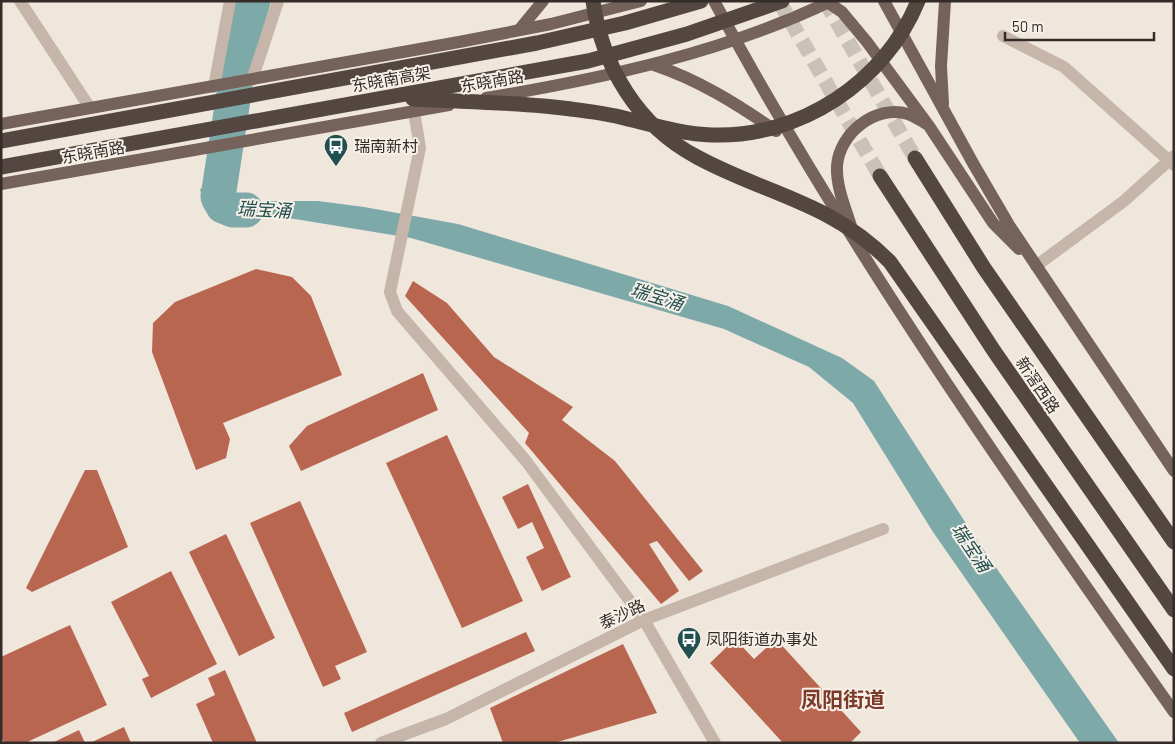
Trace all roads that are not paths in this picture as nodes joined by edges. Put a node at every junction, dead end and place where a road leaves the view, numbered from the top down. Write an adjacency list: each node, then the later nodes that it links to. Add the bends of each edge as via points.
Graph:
1 (20, 1): 21 (street)
2 (230, 1): 19 (street)
3 (278, 1): 18 (street)
4 (543, 1): 14 (main road)
5 (593, 1): 40 (highway, via 596,21 614,72 641,112 659,130 696,157 807,204 852,228 890,262)
6 (641, 1): 14 (main road)
7 (700, 1): 26 (highway, 东晓南高架, via 546,42)
8 (714, 1): 16 (main road)
9 (782, 1): 20 (highway, 东晓南高架, via 725,22 620,53)
10 (884, 1): 23 (main road)
11 (918, 1): 20 (highway, via 902,34 891,48 842,96 813,114 761,131 711,135 562,108)
12 (945, 1): 23 (main road, via 941,66)
13 (828, 2): 16 (main road, 东晓南路); 25 (main road, via 842,12 868,42)
14 (520, 30): 18 (main road)
15 (1003, 36): 29 (street, via 1064,67)
16 (736, 41): 17 (main road, 东晓南路); 27 (main road)
17 (653, 65): 22 (main road, 东晓南路, via 571,84); 27 (main road, via 676,72 719,93)
18 (252, 80): 19 (main road)
19 (214, 88): 21 (main road)
20 (389, 98): 30 (highway, 东晓南高架)
21 (90, 108): 24 (main road)
22 (414, 111): 32 (main road, 东晓南路); 39 (street, via 420,148 390,292 397,311 526,461)
23 (944, 112): 34 (main road)
24 (1, 124)
25 (929, 126): 33 (main road, via 908,114 876,116 860,125 846,139 837,166 840,192); 34 (main road, via 994,224)
26 (1, 141)
27 (797, 145): 33 (main road)
28 (914, 158): 37 (highway, 新滘西路, via 989,276)
29 (1172, 160): 34 (street, via 1124,201)
30 (1, 167)
31 (880, 176): 38 (highway, 新滘西路, via 994,351)
32 (1, 184)
33 (856, 242): 41 (main road, via 1010,475)
34 (1036, 266): 35 (main road)
35 (1174, 470)
36 (883, 529): 39 (street, 泰沙路)
37 (1174, 542)
38 (1174, 610)
39 (644, 620): 42 (street, 泰沙路, via 446,719); 43 (street)
40 (1174, 670)
41 (1174, 712)
42 (380, 743)
43 (715, 743)

